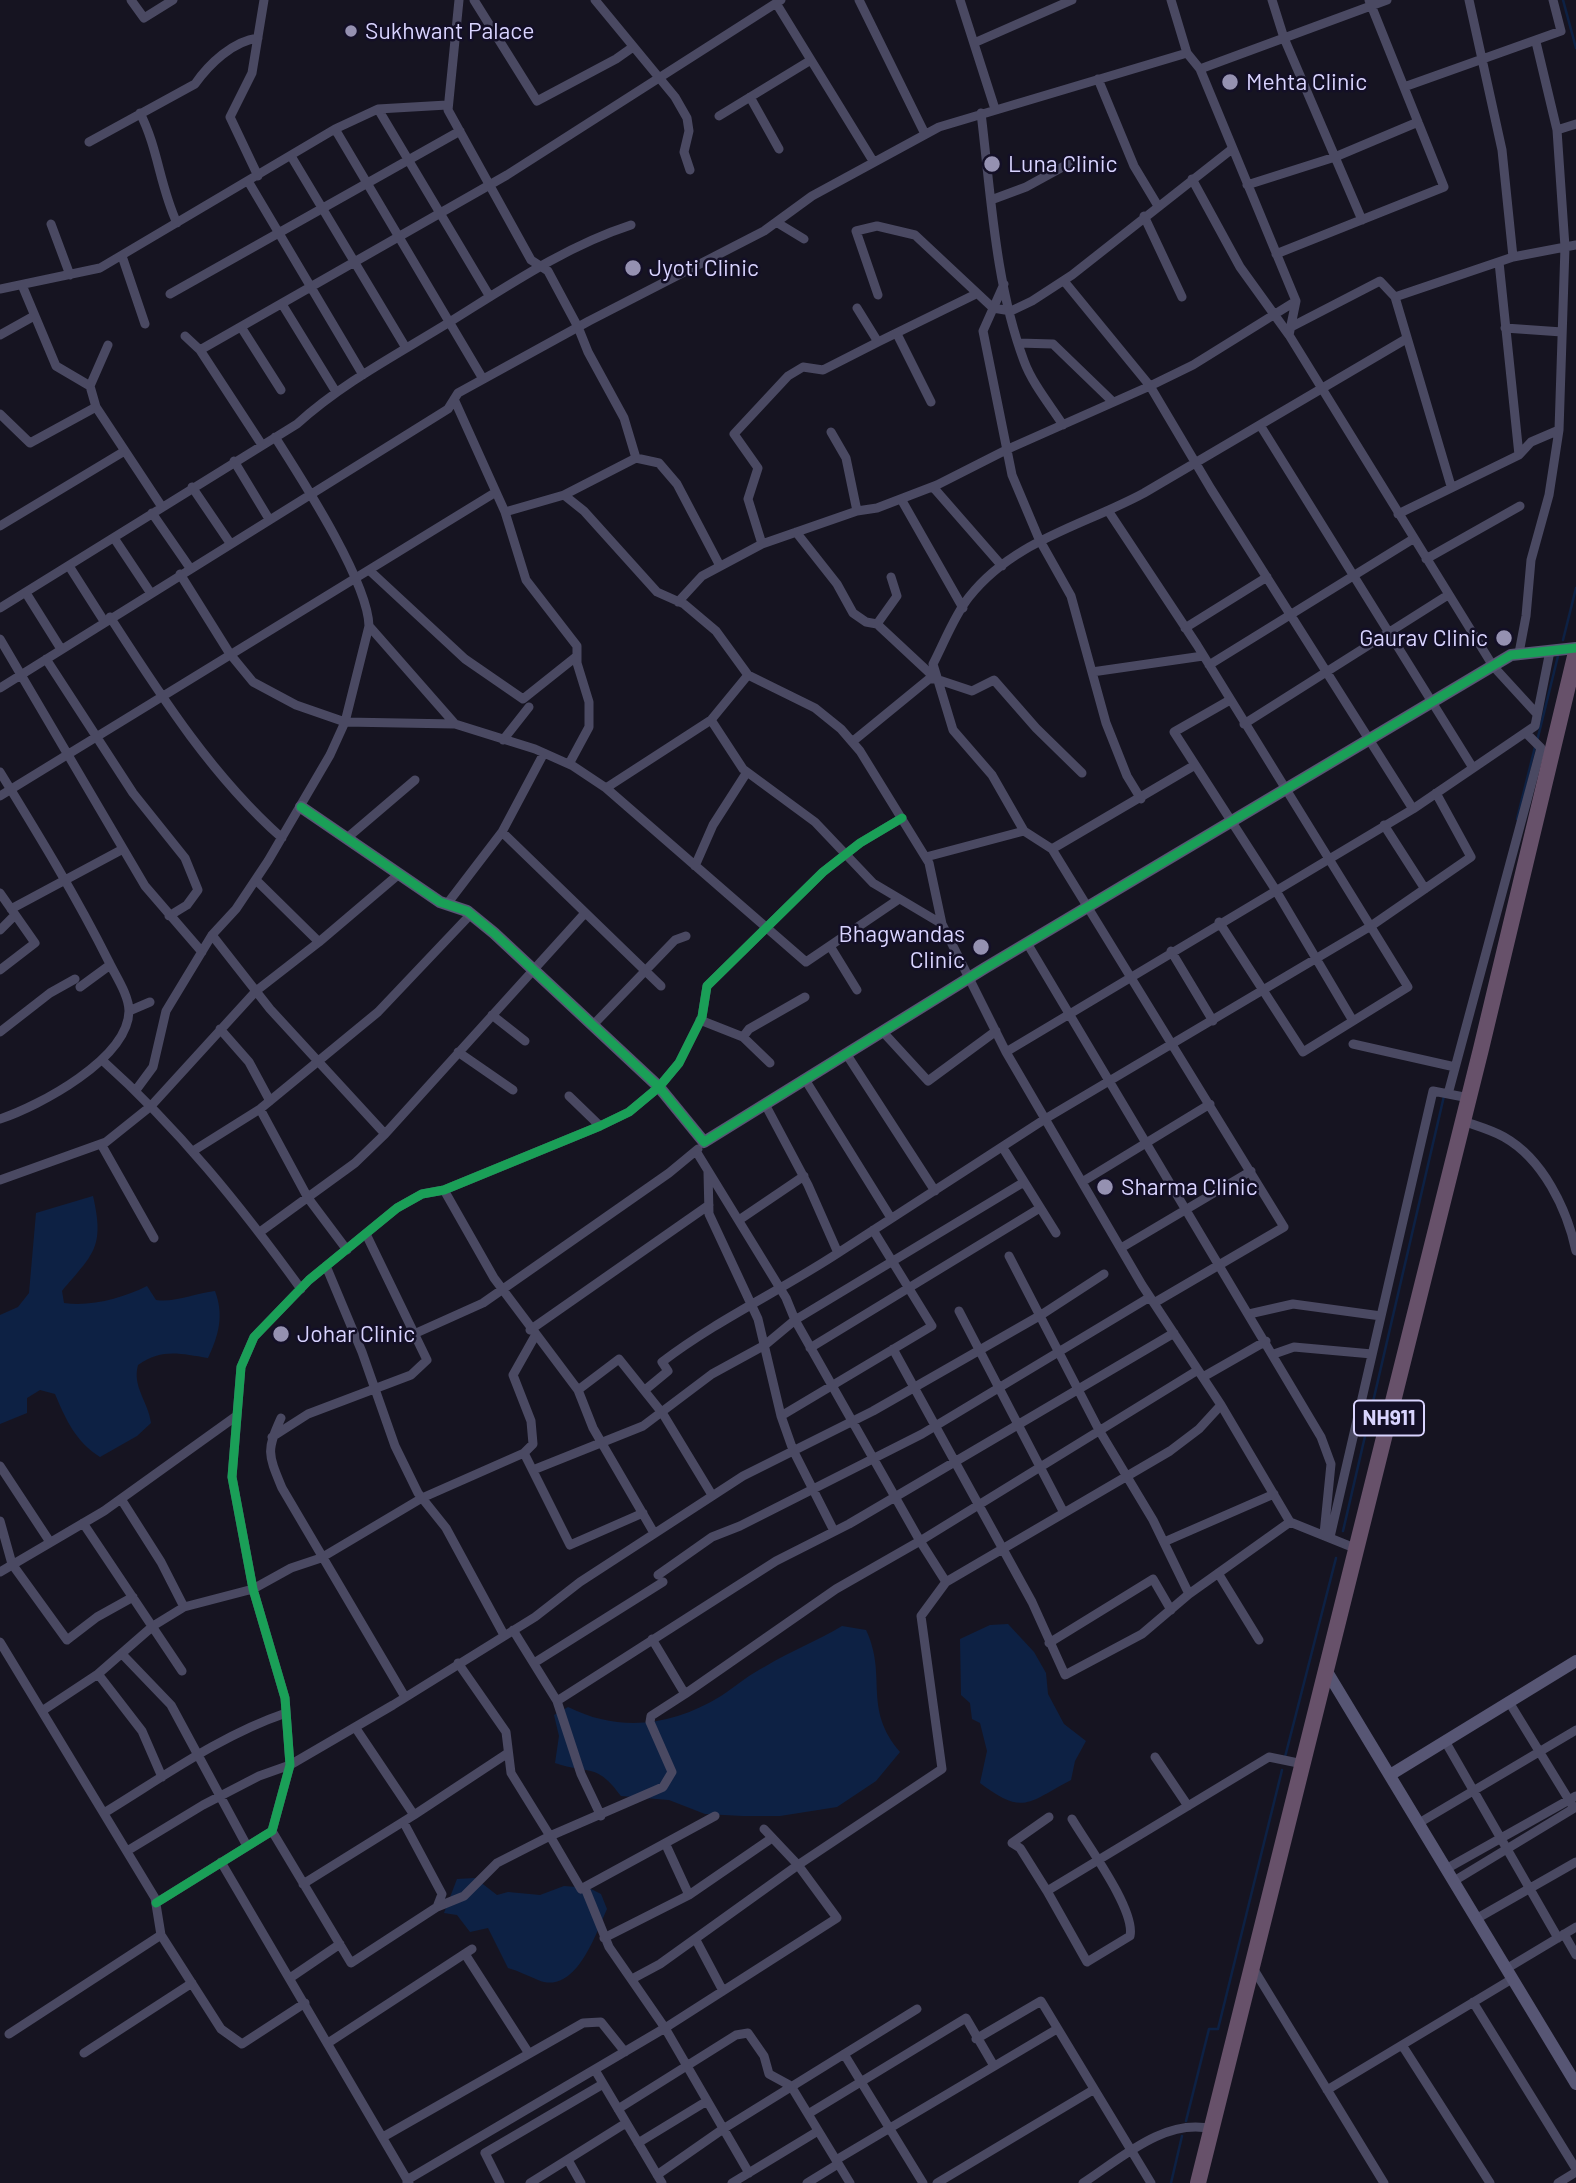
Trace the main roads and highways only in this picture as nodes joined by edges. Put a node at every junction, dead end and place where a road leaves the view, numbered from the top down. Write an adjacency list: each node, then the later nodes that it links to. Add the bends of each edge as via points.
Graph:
1 (1576, 650): 2 (highway, NH911)
2 (1198, 2183)

